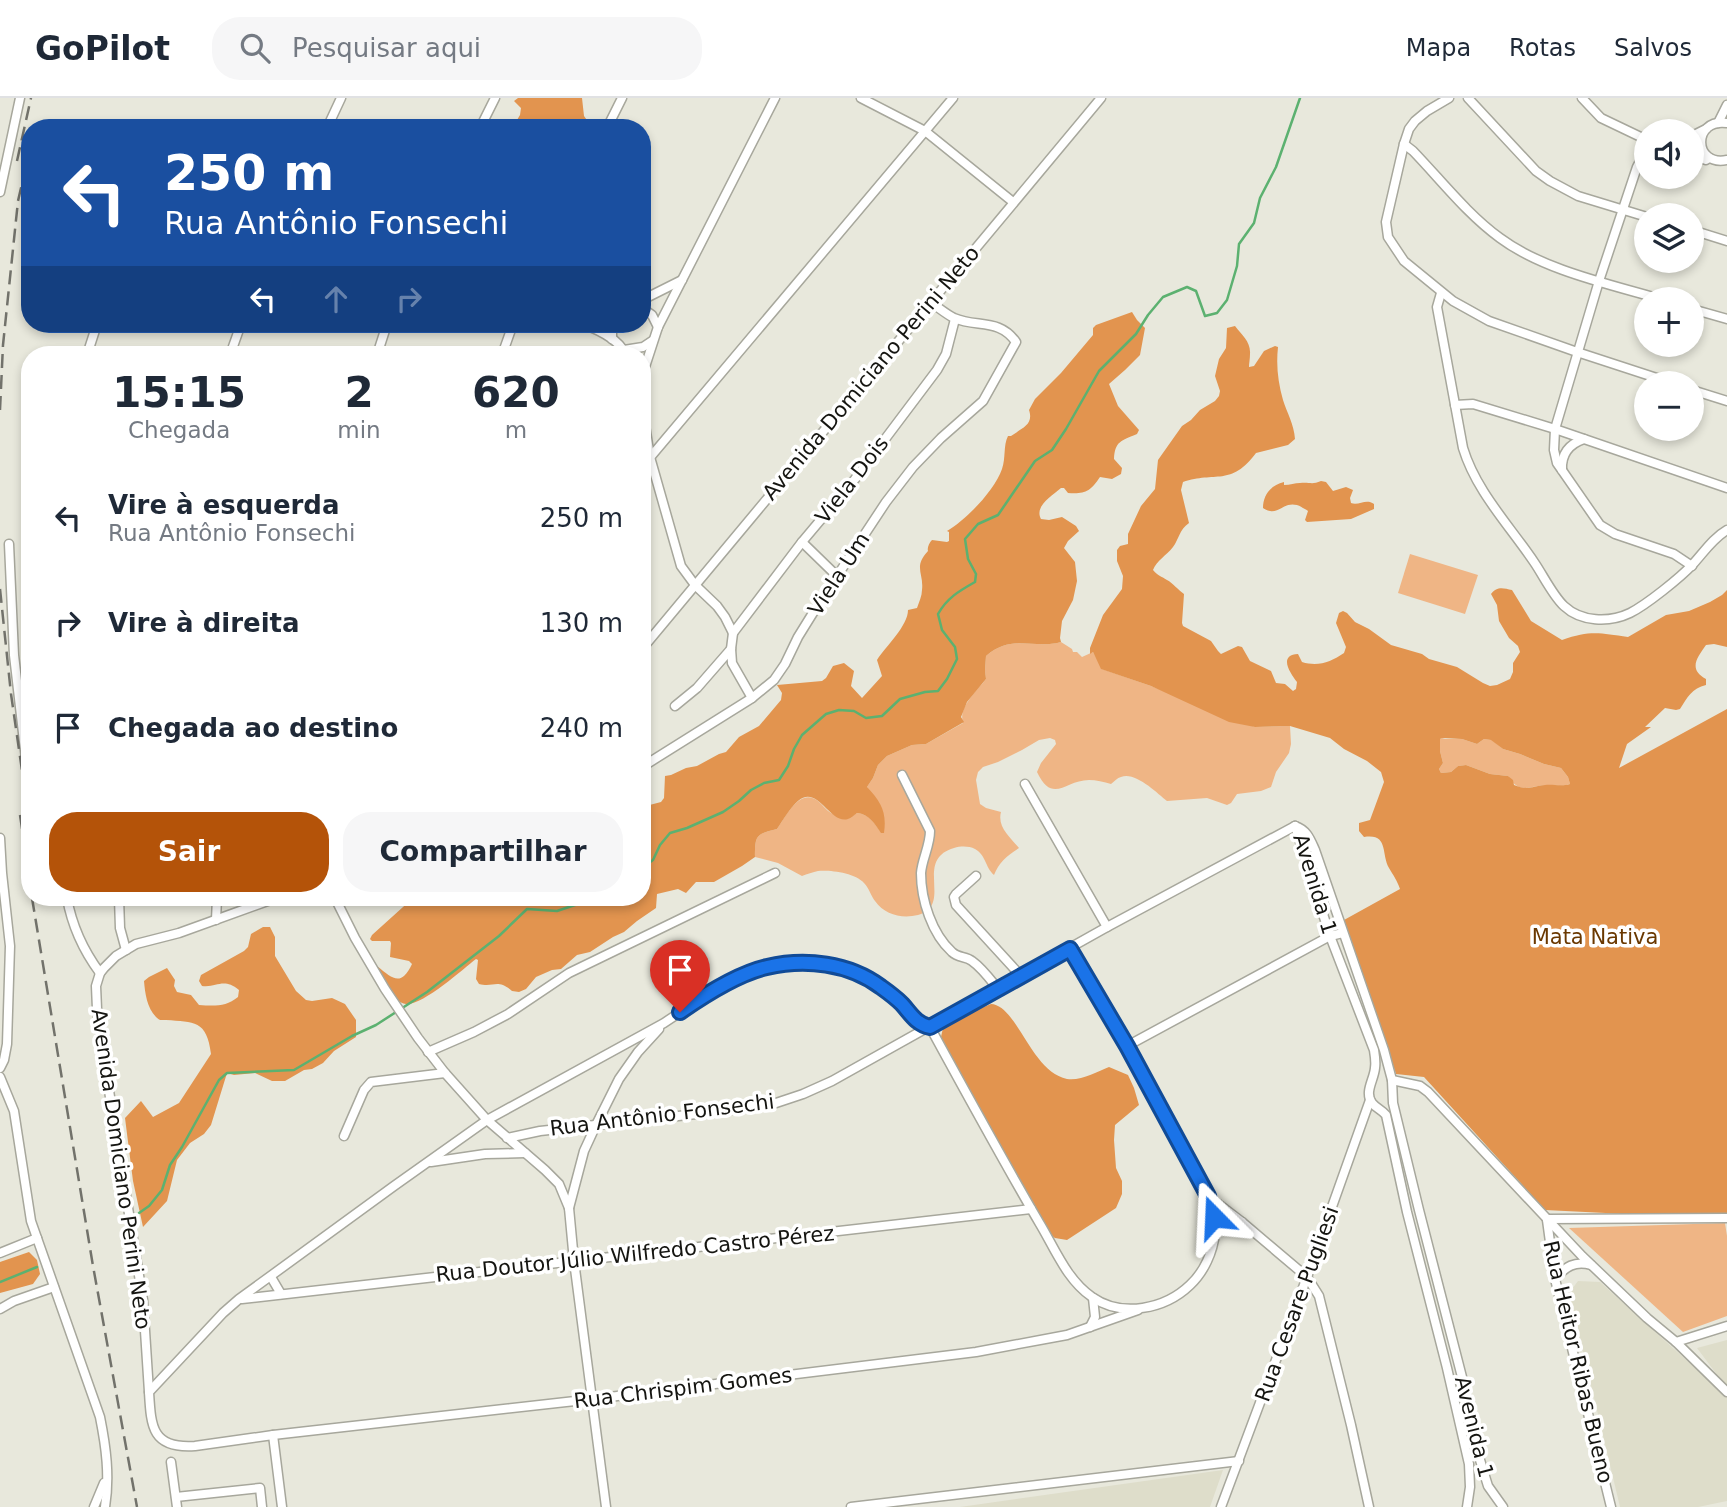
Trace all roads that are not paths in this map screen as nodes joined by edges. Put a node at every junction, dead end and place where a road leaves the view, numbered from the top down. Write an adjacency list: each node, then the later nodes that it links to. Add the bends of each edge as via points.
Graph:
1 (20, 98): 25 (street)
2 (341, 98): 13 (street)
3 (495, 98): 14 (street)
4 (622, 98): 15 (street)
5 (775, 98): 31 (street)
6 (861, 98): 18 (street)
7 (953, 98): 18 (street)
8 (1101, 98): 26 (street, Avenida Domiciano Perini Neto)
9 (1448, 98): 20 (street, via 1415,121)
10 (1468, 98): 27 (street, via 1543,176 1567,191)
11 (1582, 98): 19 (street, via 1601,118)
12 (1727, 105): 16 (street)
13 (331, 119)
14 (484, 119)
15 (612, 119)
16 (1723, 123): 17 (street)
17 (1706, 129): 21 (street, via 1701,147)
18 (926, 131): 26 (street); 56 (street)
19 (1634, 134)
20 (1404, 144): 32 (street, via 1502,240 1538,260); 34 (street, via 1387,232 1404,261)
21 (1709, 158): 22 (street); 23 (street)
22 (1704, 159)
23 (1726, 162)
24 (1634, 177): 27 (street)
25 (0, 192)
26 (1013, 202): 36 (street, Avenida Domiciano Perini Neto)
27 (1624, 209): 28 (street); 32 (street)
28 (1634, 212)
29 (1704, 234): 30 (street)
30 (1727, 241)
31 (682, 280): 35 (street); 41 (street)
32 (1599, 281): 33 (street); 49 (street)
33 (1634, 291)
34 (1441, 293): 49 (street, via 1489,321); 53 (street, via 1437,307)
35 (651, 296)
36 (930, 302): 39 (street); 65 (street, Avenida Domiciano Perini Neto)
37 (1704, 312): 40 (street)
38 (651, 314): 41 (street)
39 (955, 318): 61 (street, Viela Dois, via 937,370); 64 (street, Viela Um, via 994,326 1010,333 1016,342 983,401 913,467)
40 (1727, 319)
41 (657, 327): 45 (street)
42 (603, 333): 44 (street)
43 (612, 333): 44 (street)
44 (612, 339): 46 (street)
45 (652, 341): 47 (street); 48 (street)
46 (619, 346)
47 (644, 346)
48 (651, 346)
49 (1577, 352): 50 (street); 54 (street)
50 (1635, 371)
51 (1704, 394): 52 (street)
52 (1727, 401)
53 (1455, 405): 54 (street, via 1473,404); 63 (street, via 1474,477 1566,608 1595,620 1624,615)
54 (1555, 429): 55 (street); 58 (street, via 1554,450)
55 (1584, 439): 58 (street, via 1565,453); 59 (street)
56 (651, 456)
57 (651, 461): 65 (street, via 681,566)
58 (1562, 470): 63 (street, via 1606,530 1674,554)
59 (1727, 488)
60 (1727, 530): 63 (street)
61 (802, 542): 64 (street); 66 (street, Viela Dois)
62 (9, 544): 71 (street)
63 (1692, 566)
64 (837, 576): 69 (street, Viela Um, via 774,680)
65 (695, 585): 66 (street, via 717,606); 67 (street, Avenida Domiciano Perini Neto)
66 (733, 633): 68 (street)
67 (651, 638)
68 (731, 649): 69 (street, via 736,673); 70 (street)
69 (752, 698): 72 (street, Viela Um)
70 (676, 706)
71 (21, 717)
72 (651, 761)
73 (902, 775): 92 (street, via 930,831 921,877 928,917 945,946 956,956 969,958)
74 (1025, 784): 85 (street)
75 (1295, 826): 85 (street, Rua Antônio Fonsechi); 86 (street, Avenida 1, via 1309,836); 87 (street, Avenida 1)
76 (0, 838): 97 (street, via 10,946 7,1044)
77 (775, 873): 96 (street, via 569,973 508,1014)
78 (976, 876): 91 (street, via 956,894 956,905)
79 (68, 906): 90 (street, via 79,939)
80 (119, 906): 89 (street)
81 (217, 906): 84 (street)
82 (254, 906): 84 (street)
83 (339, 906): 96 (street, via 393,1002)
84 (216, 920): 89 (street)
85 (1107, 927): 88 (street, Rua Antônio Fonsechi)
86 (1343, 933): 87 (street); 100 (street, Avenida 1)
87 (1330, 936): 95 (street); 102 (street, Avenida 1, via 1374,1050 1375,1070 1368,1092)
88 (1070, 949): 91 (street, Rua Antônio Fonsechi); 95 (street)
89 (126, 950): 90 (street)
90 (100, 973): 132 (street, Avenida Domiciano Perini Neto, via 96,996 143,1300)
91 (1021, 976): 92 (street, Rua Antônio Fonsechi)
92 (998, 989): 94 (street, Rua Antônio Fonsechi)
93 (664, 1023): 94 (street, via 740,978 765,967 792,963 826,964 871,980 922,1026); 103 (street); 104 (street, via 619,1079)
94 (930, 1027): 104 (street, Rua Antônio Fonsechi, via 832,1081 773,1104); 111 (street)
95 (1127, 1046): 109 (street)
96 (428, 1052): 98 (street)
97 (0, 1068)
98 (445, 1073): 103 (street); 105 (street, via 371,1082)
99 (0, 1077): 116 (street, via 14,1111)
100 (1392, 1080): 101 (street, Avenida 1); 113 (street, Rua Heitor Ribas Bueno, via 1428,1092)
101 (1392, 1097): 102 (street, via 1384,1105); 150 (street, Avenida 1, via 1480,1460 1488,1486)
102 (1373, 1103): 121 (street, Rua Cesare Pugliesi); 149 (street, Avenida 1, via 1386,1115 1450,1380 1469,1464)
103 (487, 1120): 106 (street); 108 (street)
104 (596, 1125): 106 (street, Rua Antônio Fonsechi); 110 (street, via 583,1151)
105 (344, 1136)
106 (507, 1138): 107 (street)
107 (525, 1153): 108 (street); 110 (street, via 559,1184)
108 (428, 1162): 120 (street)
109 (1208, 1196): 114 (street); 115 (street, Rua Chrispim Gomes)
110 (569, 1208): 118 (street)
111 (1031, 1209): 118 (street, Rua Doutor Júlio Wilfredo Castro Pérez); 125 (street, via 1070,1275)
112 (1727, 1218): 113 (street)
113 (1547, 1219): 119 (street); 122 (street, Rua Heitor Ribas Bueno)
114 (1242, 1222): 115 (street); 121 (street)
115 (1215, 1233): 128 (street, Rua Chrispim Gomes, via 1199,1277 1184,1291)
116 (37, 1238): 117 (street); 123 (street)
117 (0, 1253)
118 (574, 1261): 124 (street, Rua Doutor Júlio Wilfredo Castro Pérez); 134 (street)
119 (1593, 1265): 122 (street, via 1571,1265); 131 (street)
120 (271, 1277): 124 (street); 126 (street)
121 (1307, 1277): 136 (street, Rua Cesare Pugliesi); 148 (street, via 1320,1296)
122 (1555, 1279): 151 (street, Rua Heitor Ribas Bueno)
123 (54, 1287): 127 (street); 138 (street, via 100,1417)
124 (281, 1294): 126 (street, Rua Doutor Júlio Wilfredo Castro Pérez)
125 (1093, 1298): 128 (street, via 1109,1306); 130 (street, via 1095,1317)
126 (239, 1299): 132 (street)
127 (0, 1309)
128 (1138, 1310): 130 (street, Rua Chrispim Gomes)
129 (1727, 1326): 131 (street)
130 (1090, 1327): 134 (street, Rua Chrispim Gomes, via 976,1352)
131 (1676, 1342): 133 (street)
132 (149, 1392): 135 (street, Avenida Domiciano Perini Neto, via 153,1428 170,1443 195,1446)
133 (1727, 1392)
134 (593, 1399): 135 (street, Rua Chrispim Gomes); 145 (street)
135 (273, 1435): 144 (street)
136 (1239, 1461): 146 (street); 147 (street, Rua Cesare Pugliesi)
137 (172, 1462): 139 (street)
138 (108, 1473): 140 (street); 141 (street)
139 (176, 1497): 142 (street); 143 (street, via 260,1488)
140 (94, 1507)
141 (105, 1507)
142 (177, 1507)
143 (262, 1507)
144 (282, 1507)
145 (606, 1507)
146 (851, 1507)
147 (1221, 1507)
148 (1369, 1507)
149 (1467, 1507)
150 (1503, 1507)
151 (1611, 1507)

